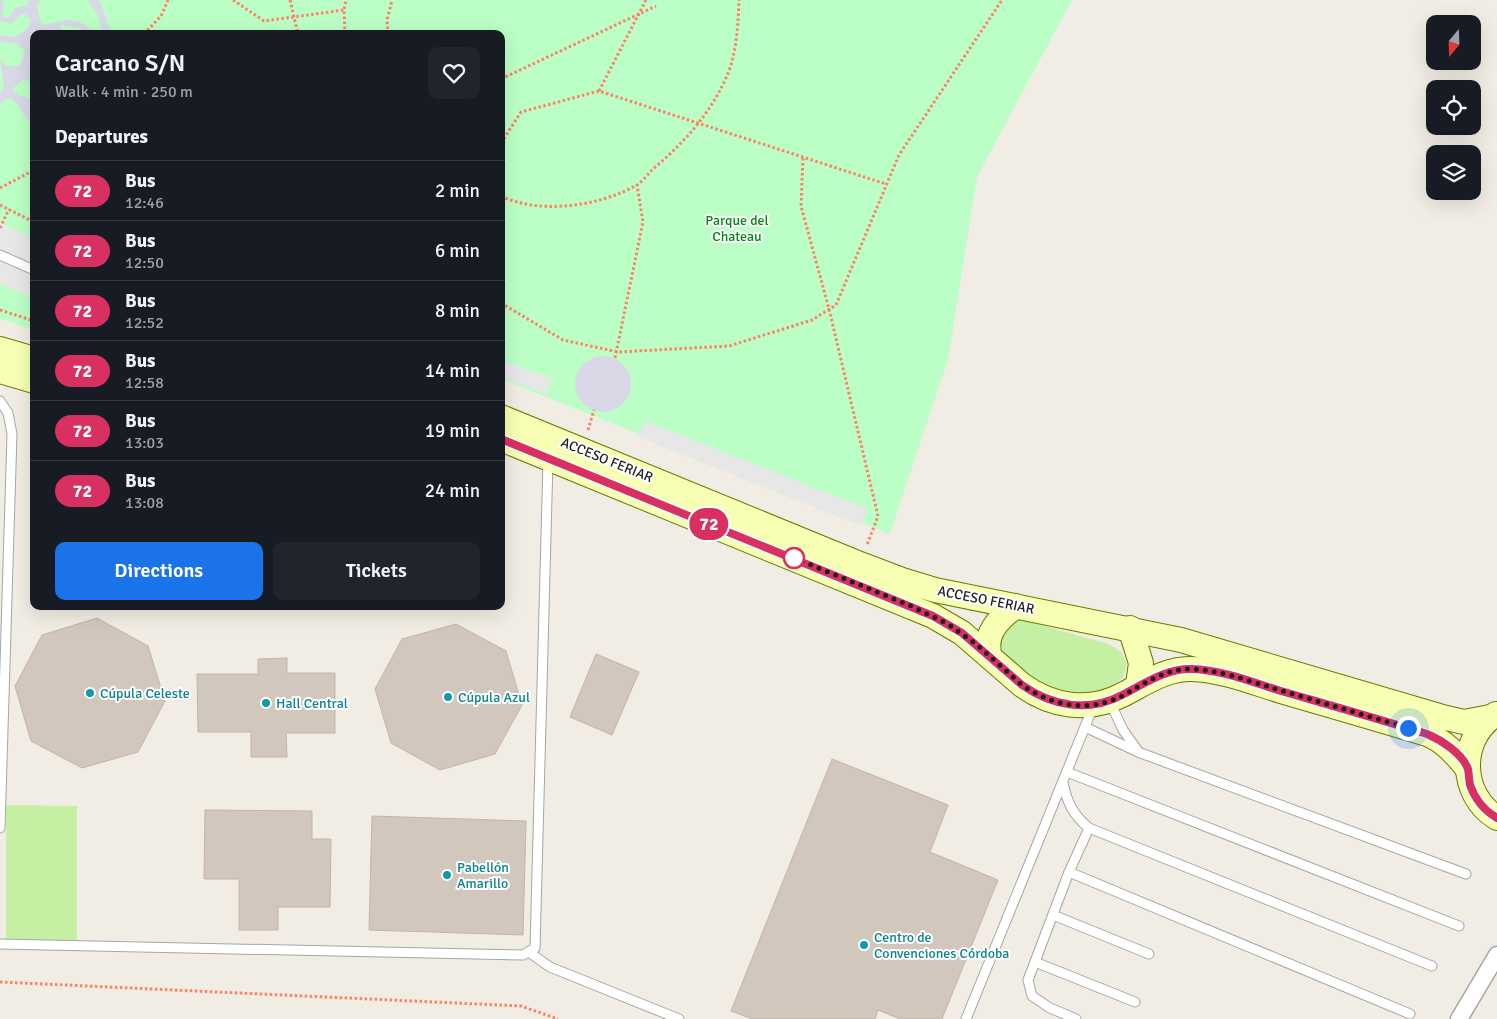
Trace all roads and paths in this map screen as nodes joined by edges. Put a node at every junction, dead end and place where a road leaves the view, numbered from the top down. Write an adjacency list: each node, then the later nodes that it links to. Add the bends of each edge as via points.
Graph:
1 (168, 0): 13 (path, via 161,16)
2 (233, 0): 12 (path, via 264,21)
3 (290, 0): 12 (path)
4 (346, 0): 10 (path)
5 (392, 0): 16 (path)
6 (646, 0): 11 (path)
7 (739, 0): 19 (path, via 738,31 729,70 714,102)
8 (1002, 0): 24 (path, via 899,155)
9 (656, 6): 11 (path)
10 (344, 10): 12 (path); 15 (path)
11 (638, 15): 17 (path); 18 (path)
12 (293, 18): 14 (path)
13 (148, 30)
14 (297, 30)
15 (345, 30)
16 (388, 30)
17 (505, 77)
18 (599, 91): 19 (path); 20 (path, via 521,112)
19 (698, 124): 21 (path); 23 (path, via 679,148)
20 (505, 137)
21 (804, 158): 24 (path); 34 (path, via 801,206)
22 (30, 172): 25 (path)
23 (637, 184): 26 (path, via 585,204 547,207); 37 (path, via 643,222)
24 (886, 184): 34 (path, via 836,305)
25 (0, 188)
26 (505, 197)
27 (0, 205): 28 (path)
28 (10, 209): 29 (path); 30 (path)
29 (30, 220)
30 (0, 228)
31 (0, 255): 32 (lane)
32 (30, 268)
33 (505, 305): 37 (path, via 563,340)
34 (829, 309): 37 (path, via 812,320 729,346); 46 (path, via 878,516)
35 (0, 310): 36 (path)
36 (30, 320)
37 (618, 352): 40 (path)
38 (0, 354): 39 (main road); 41 (main road)
39 (30, 358)
40 (615, 358)
41 (30, 378)
42 (0, 401): 59 (lane, via 8,413 12,434)
43 (505, 419): 46 (main road, ACCESO FERIAR)
44 (505, 441): 45 (main road, ACCESO FERIAR)
45 (548, 458): 49 (main road, ACCESO FERIAR, via 933,616 962,633); 66 (lane, via 535,948)
46 (860, 564): 47 (main road, ACCESO FERIAR, via 914,584)
47 (1016, 606): 48 (main road, ACCESO FERIAR); 49 (main road, via 991,631 988,642)
48 (1130, 628): 50 (main road, via 1141,663); 52 (main road, ACCESO FERIAR, via 1446,718 1464,722)
49 (990, 658): 51 (main road, ACCESO FERIAR, via 1022,685 1044,698 1068,705)
50 (1138, 685): 51 (main road, ACCESO FERIAR); 55 (main road, ACCESO FERIAR, via 1178,670 1192,669 1236,677 1440,739)
51 (1102, 703): 53 (lane); 54 (lane)
52 (1493, 715): 55 (main road, via 1477,732)
53 (1085, 727): 54 (lane); 56 (lane)
54 (1138, 752): 62 (lane)
55 (1467, 768): 58 (main road, via 1479,802)
56 (1067, 772): 57 (lane); 64 (lane)
57 (1063, 783): 60 (lane, via 1069,804 1078,819); 76 (lane)
58 (1497, 818)
59 (0, 828)
60 (1089, 828): 61 (lane); 70 (lane)
61 (1069, 872): 63 (lane); 73 (lane)
62 (1466, 874)
63 (1053, 915): 67 (lane); 69 (lane)
64 (1459, 926)
65 (0, 944): 66 (lane)
66 (530, 953): 75 (lane, via 550,967)
67 (1149, 954)
68 (1497, 955): 78 (street)
69 (1035, 962): 72 (lane); 77 (lane, via 1028,980 1032,996)
70 (1432, 966)
71 (0, 982): 74 (path, via 521,1006)
72 (1135, 1002)
73 (1410, 1014)
74 (558, 1019)
75 (678, 1019)
76 (966, 1019)
77 (1076, 1019)
78 (1459, 1019)

